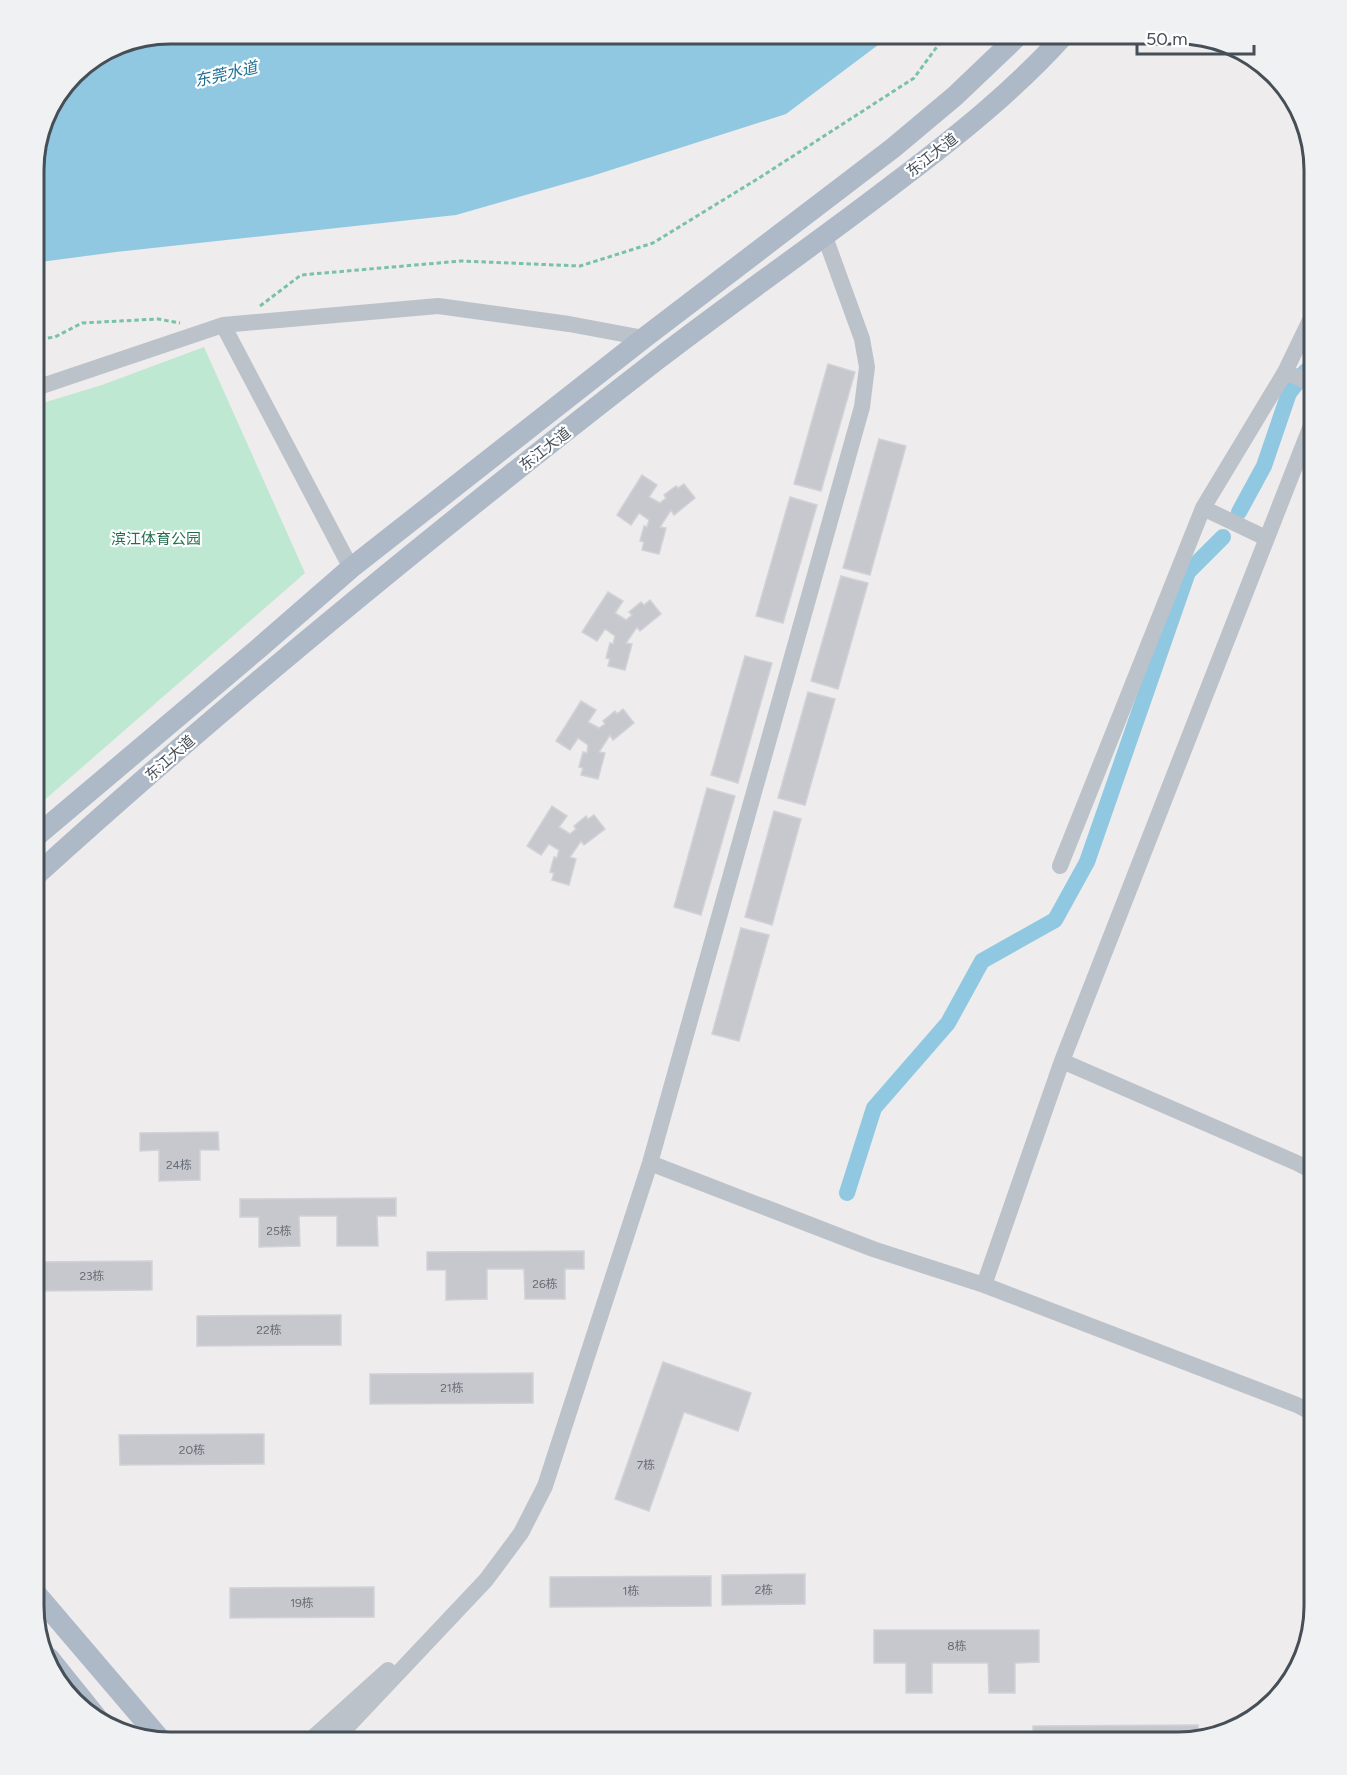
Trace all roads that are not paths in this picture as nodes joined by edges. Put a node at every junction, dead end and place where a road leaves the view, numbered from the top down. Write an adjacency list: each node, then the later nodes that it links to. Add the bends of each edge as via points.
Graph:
1 (1009, 44): 6 (main road, 东江大道, via 893,148)
2 (1056, 44): 3 (main road, 东江大道, via 977,120)
3 (825, 237): 16 (main road, 东江大道, via 659,358 405,560); 18 (street, via 862,339 867,367 862,407)
4 (223, 325): 6 (street, via 438,306); 9 (street); 13 (street)
5 (1304, 333): 7 (street)
6 (644, 338): 13 (main road, 东江大道)
7 (1285, 372): 8 (street); 11 (street)
8 (1304, 380)
9 (44, 385)
10 (1304, 443): 12 (street)
11 (1203, 508): 12 (street); 15 (street)
12 (1266, 538): 17 (street)
13 (351, 568): 14 (main road, 东江大道)
14 (44, 830)
15 (1060, 866)
16 (44, 868)
17 (1062, 1061): 19 (street); 20 (street)
18 (650, 1163): 20 (street, via 873,1249); 22 (street, via 545,1486 521,1533)
19 (1304, 1167)
20 (984, 1285): 21 (street)
21 (1304, 1409)
22 (486, 1580): 25 (street); 26 (street)
23 (44, 1603): 24 (main road)
24 (152, 1730)
25 (319, 1732)
26 (342, 1732)

